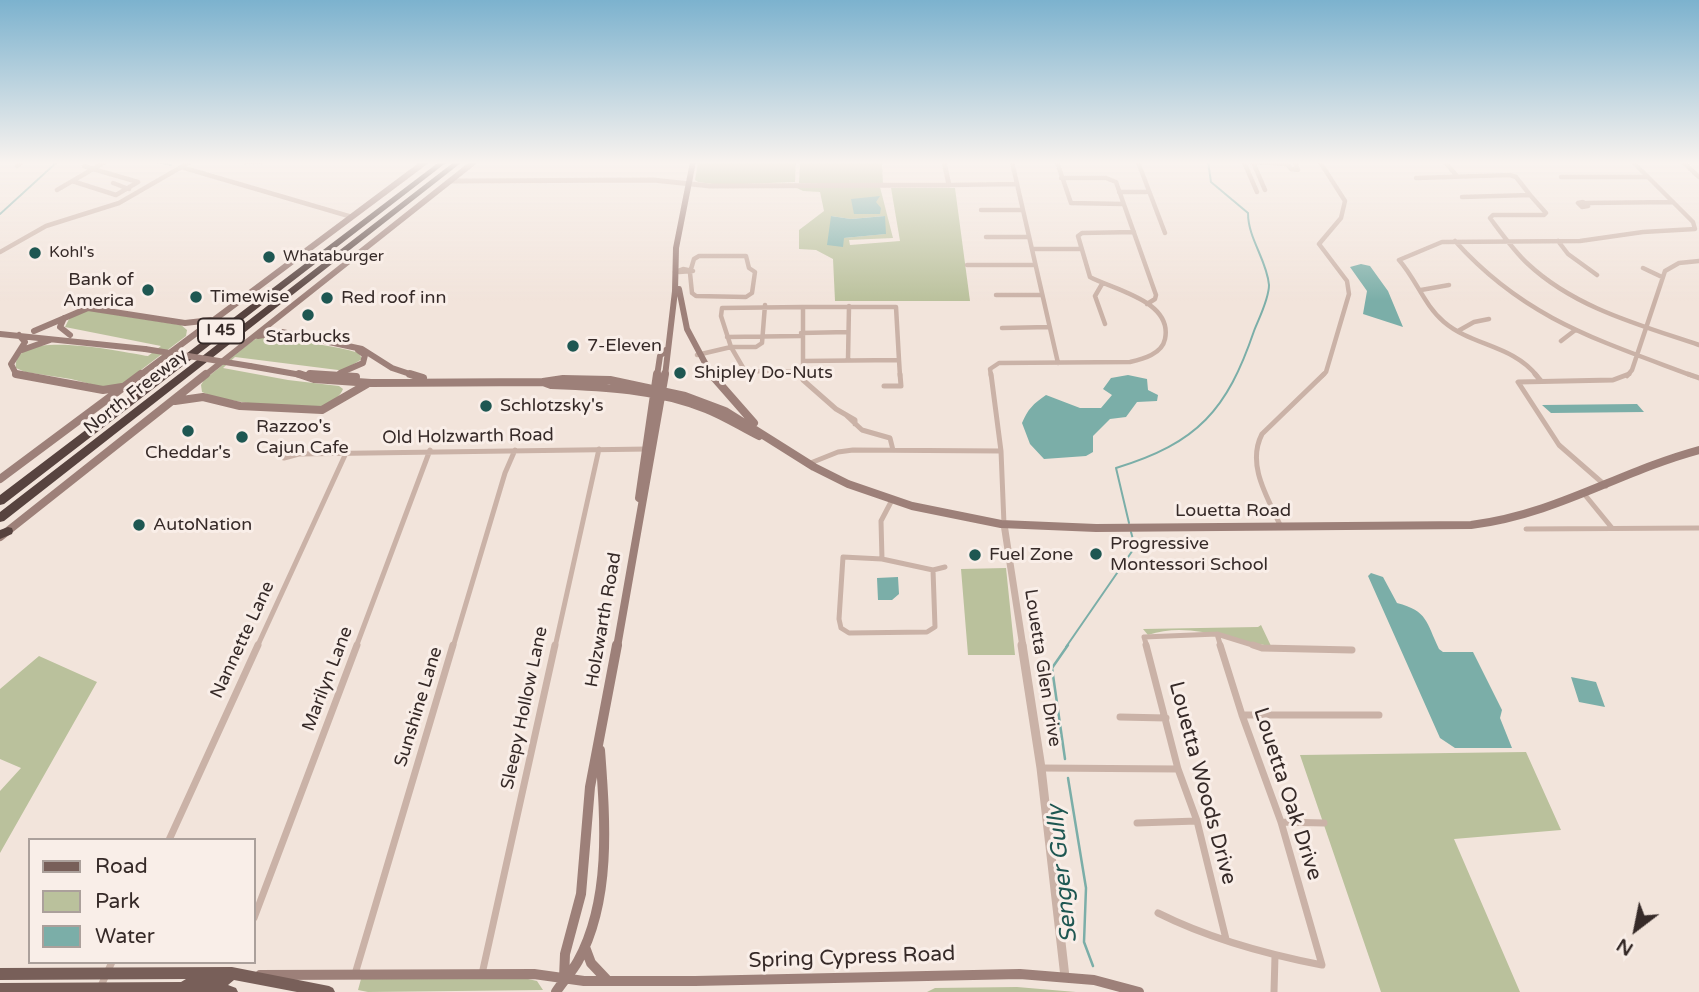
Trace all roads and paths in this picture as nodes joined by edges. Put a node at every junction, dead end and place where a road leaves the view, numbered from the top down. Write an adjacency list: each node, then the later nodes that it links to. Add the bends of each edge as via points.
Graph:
1 (106, 208): 27 (street, via 46,226)
2 (322, 208): 15 (street)
3 (365, 208): 15 (main road)
4 (383, 208): 120 (highway, North Freeway / I 45)
5 (398, 208): 121 (highway, North Freeway / I 45)
6 (416, 208): 46 (main road)
7 (683, 208): 34 (main road, Holzwarth Road)
8 (1126, 208): 17 (street)
9 (1155, 208): 19 (street)
10 (1343, 208): 123 (street, via 1341,218 1319,244 1347,281 1349,294 1326,372 1255,446 1255,462)
11 (1542, 208): 22 (street, via 1544,215 1493,215 1490,218)
12 (1679, 208): 16 (street, via 1695,229)
13 (981, 210): 14 (street)
14 (1023, 210): 21 (street)
15 (352, 218): 48 (main road)
16 (1665, 231): 24 (street)
17 (1134, 232): 18 (street); 42 (street, via 1156,295)
18 (1079, 233): 26 (street)
19 (1164, 233)
20 (986, 237): 21 (street)
21 (1029, 237): 25 (street)
22 (1508, 241): 23 (street); 24 (street); 52 (street, via 1558,286)
23 (1455, 242): 28 (street, via 1436,243); 57 (street, via 1506,290)
24 (1558, 242): 35 (street)
25 (1032, 249): 26 (street); 31 (street)
26 (1081, 249): 37 (street, via 1088,275)
27 (0, 251)
28 (1399, 260): 39 (street)
29 (1699, 261): 36 (street, via 1674,265)
30 (967, 265): 31 (street)
31 (1035, 265): 41 (street)
32 (1643, 268): 36 (street)
33 (690, 271): 33 (street, via 696,296 746,297 752,293 755,272 746,256 699,256); 34 (street)
34 (676, 274): 74 (main road, Holzwarth Road); 76 (main road, via 684,324)
35 (1597, 275)
36 (1662, 277): 52 (street)
37 (1102, 284): 42 (street); 51 (street, via 1094,296)
38 (1449, 285): 39 (street)
39 (1420, 290): 56 (street, via 1440,318)
40 (996, 295): 41 (street)
41 (1041, 295): 53 (street)
42 (1147, 304): 81 (street, via 1161,318 1165,330 1154,353 1130,362)
43 (765, 305): 45 (street); 64 (street, via 722,308); 65 (street)
44 (849, 306): 45 (street); 60 (street); 79 (street, via 896,307)
45 (803, 307): 63 (street)
46 (282, 314): 59 (main road, via 277,327); 67 (main road)
47 (64, 318): 50 (main road, via 94,308); 55 (main road); 62 (main road, via 60,327)
48 (217, 318): 50 (main road); 70 (main road)
49 (1489, 319): 56 (street)
50 (185, 323): 70 (main road, via 190,332)
51 (1105, 324)
52 (1646, 326): 71 (street); 77 (street)
53 (1049, 327): 54 (street); 81 (street)
54 (1002, 328)
55 (34, 331): 58 (main road); 62 (main road)
56 (1458, 331): 88 (street, via 1516,354)
57 (1574, 331): 68 (street); 77 (street)
58 (0, 332): 61 (main road)
59 (282, 332): 67 (main road); 72 (main road)
60 (848, 332): 63 (street); 78 (street)
61 (19, 335): 66 (main road); 75 (main road, via 25,342)
62 (71, 335): 69 (main road)
63 (800, 335): 65 (street); 80 (street)
64 (727, 337): 65 (street); 73 (street)
65 (763, 337): 73 (street, via 757,347)
66 (62, 339): 69 (main road); 75 (main road, via 37,343)
67 (248, 341): 84 (main road)
68 (1561, 341)
69 (103, 342): 85 (main road, Louetta Road, bridge, via 314,379)
70 (184, 343): 89 (main road)
71 (1699, 345)
72 (352, 347): 85 (main road, via 365,355 363,363); 87 (main road, via 372,352 397,371)
73 (730, 347): 76 (street); 82 (street, via 745,371)
74 (666, 350): 83 (main road, Holzwarth Road); 96 (main road, Holzwarth Road)
75 (20, 352): 95 (main road, via 10,364 16,374)
76 (697, 355): 104 (main road)
77 (1637, 356): 86 (street); 88 (street, via 1630,374 1620,379)
78 (848, 360): 79 (street); 80 (street)
79 (898, 360): 94 (street, via 901,386)
80 (803, 361): 82 (street)
81 (1058, 363): 111 (street, Louetta Glen Drive, via 992,365 989,371)
82 (803, 372): 110 (street, via 804,383 862,430 890,439)
83 (656, 376): 93 (main road); 96 (main road, Holzwarth Road)
84 (203, 377): 98 (main road, via 198,389); 101 (main road)
85 (333, 378): 87 (main road, Louetta Road); 91 (main road, Louetta Road); 97 (main road, via 347,387)
86 (1699, 378)
87 (423, 379): 90 (main road, Louetta Road)
88 (1541, 381): 99 (street, via 1518,382)
89 (131, 382): 95 (main road, via 111,390); 102 (main road)
90 (439, 382): 91 (main road, Louetta Road); 92 (main road, Louetta Road)
91 (371, 383): 97 (main road)
92 (543, 383): 93 (main road, Louetta Road, via 576,380); 96 (main road, Louetta Road)
93 (635, 385): 96 (main road, Louetta Road)
94 (884, 386)
95 (94, 388): 102 (main road, via 103,398)
96 (658, 391): 100 (main road, Louetta Road); 103 (main road, Holzwarth Road); 104 (main road, Louetta Road, via 702,400); 107 (main road, Holzwarth Road)
97 (346, 395): 98 (main road, via 334,406 309,411 240,406)
98 (203, 397): 101 (main road)
99 (1526, 397): 117 (street, via 1559,446)
100 (679, 400): 103 (main road); 105 (main road, Louetta Road)
101 (169, 403): 127 (main road)
102 (97, 407): 116 (main road)
103 (659, 408): 107 (main road, Holzwarth Road)
104 (755, 428): 105 (main road, Louetta Road)
105 (771, 441): 115 (main road, Louetta Road)
106 (599, 449): 107 (street, Old Holzwarth Road); 109 (street, Old Holzwarth Road); 154 (street, Sleepy Hollow Lane)
107 (649, 449): 137 (main road, Holzwarth Road, via 645,498)
108 (430, 450): 109 (street, Old Holzwarth Road); 113 (street, Old Holzwarth Road); 145 (street, Marilyn Lane)
109 (515, 450): 153 (street, Sunshine Lane)
110 (893, 450): 111 (street); 115 (street, via 844,451)
111 (1001, 450): 122 (street, Louetta Glen Drive)
112 (1699, 450): 117 (main road, Louetta Road, via 1665,459)
113 (346, 453): 114 (street, Old Holzwarth Road); 144 (street, Nannette Lane)
114 (284, 458)
115 (808, 464): 119 (main road, Louetta Road)
116 (0, 479)
117 (1605, 486): 118 (main road, Louetta Road)
118 (1585, 495): 123 (main road, Louetta Road, via 1492,522); 124 (street)
119 (892, 500): 122 (main road, Louetta Road); 128 (street, via 881,521)
120 (0, 501)
121 (0, 518)
122 (1004, 524): 123 (main road, Louetta Road); 138 (street, Louetta Glen Drive)
123 (1281, 527)
124 (1612, 528): 125 (street); 126 (street)
125 (1699, 528)
126 (1527, 529)
127 (3, 534)
128 (882, 559): 130 (street); 130 (street, via 843,557 839,619 841,628 849,633 927,632 935,627)
129 (945, 567): 130 (street)
130 (933, 574)
131 (1217, 634): 132 (street, via 1262,648); 133 (street, Louetta Oak Drive); 136 (street, Louetta Woods Drive, via 1144,637)
132 (1352, 650)
133 (1242, 715): 134 (street); 141 (street, Louetta Oak Drive)
134 (1380, 715)
135 (1120, 717): 136 (street)
136 (1166, 718): 139 (street, Louetta Woods Drive)
137 (600, 745): 148 (main road, Holzwarth Road, via 603,863); 156 (main road, Holzwarth Road, via 588,797 583,891 561,961)
138 (1041, 768): 139 (street); 155 (street, Louetta Glen Drive)
139 (1178, 769): 140 (street, Louetta Woods Drive)
140 (1197, 821): 142 (street); 147 (street, Louetta Woods Drive)
141 (1281, 822): 143 (street); 149 (street, Louetta Oak Drive, via 1322,965)
142 (1137, 823)
143 (1324, 823)
144 (170, 838)
145 (256, 913)
146 (1158, 913): 147 (street)
147 (1226, 939): 149 (street)
148 (585, 943): 156 (main road, Holzwarth Road); 157 (main road, via 591,963)
149 (1275, 956): 166 (street)
150 (109, 968): 151 (main road); 152 (main road); 160 (street)
151 (237, 970): 153 (main road, Spring Cypress Road); 161 (main road, via 222,983 194,982); 163 (main road)
152 (0, 974)
153 (355, 974): 154 (main road, Spring Cypress Road)
154 (482, 974): 156 (main road, Spring Cypress Road)
155 (1065, 977): 157 (main road, Spring Cypress Road, via 962,974); 165 (main road, Spring Cypress Road)
156 (564, 978): 157 (main road, Spring Cypress Road); 164 (main road, Holzwarth Road)
157 (608, 981)
158 (0, 989): 159 (main road)
159 (60, 990): 160 (main road)
160 (99, 990): 161 (main road)
161 (174, 990): 162 (main road)
162 (232, 992)
163 (329, 992)
164 (556, 992)
165 (1139, 992)
166 (1274, 992)

